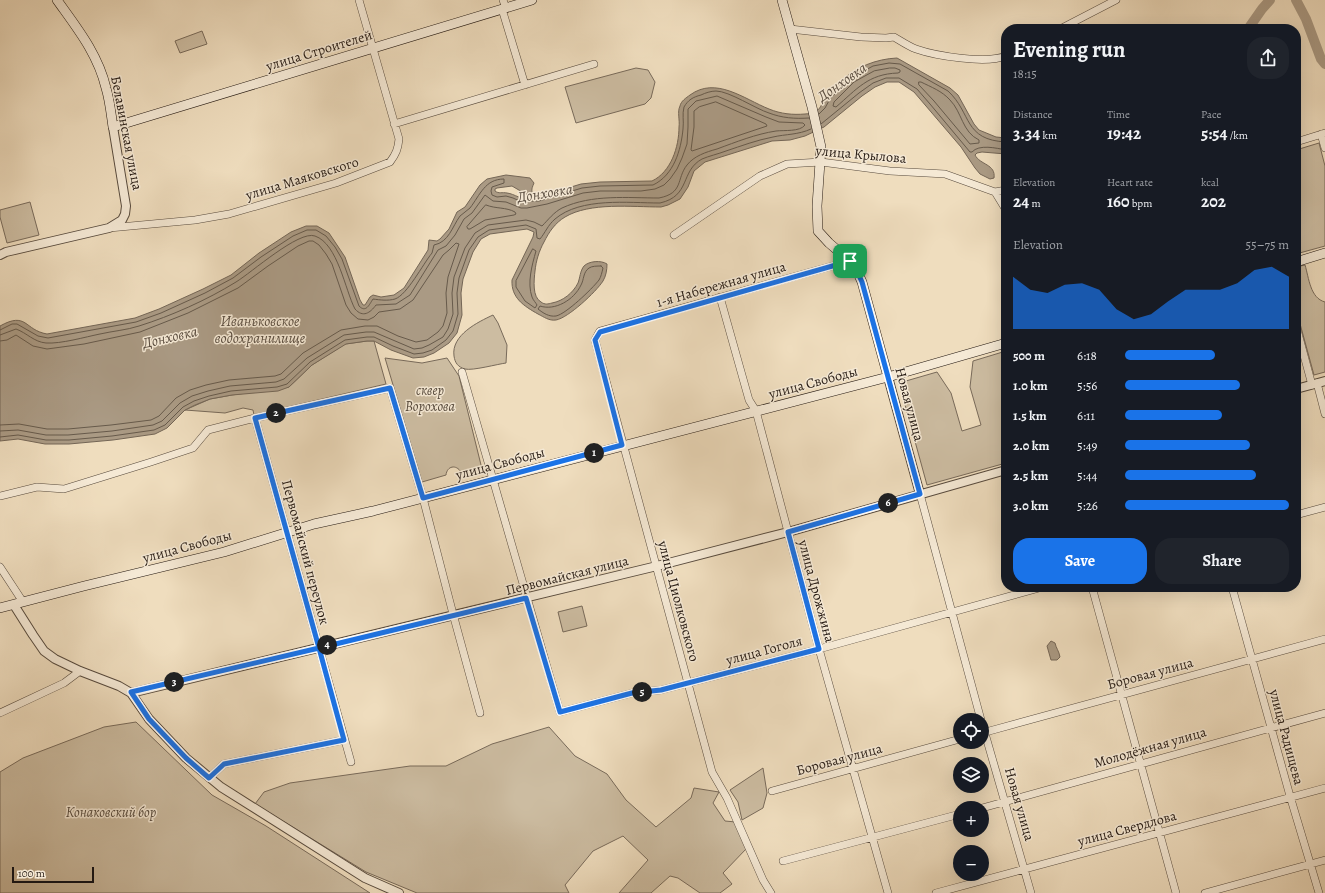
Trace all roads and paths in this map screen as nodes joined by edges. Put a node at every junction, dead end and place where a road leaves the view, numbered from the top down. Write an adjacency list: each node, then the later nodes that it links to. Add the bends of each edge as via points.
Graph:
1 (57, 0): 14 (main road, Белавинская улица, via 96,59 106,88)
2 (360, 0): 9 (street)
3 (532, 0): 6 (main road, улица Строителей)
4 (782, 0): 8 (main road, Новая улица)
5 (1116, 0): 7 (street)
6 (504, 6): 9 (main road, улица Строителей); 12 (street)
7 (1070, 24)
8 (790, 29): 10 (street, via 861,38 894,37 915,49 932,53 990,59); 18 (main road, Новая улица, via 819,134)
9 (373, 48): 13 (street); 14 (main road, улица Строителей)
10 (1001, 57)
11 (594, 64): 12 (street)
12 (526, 85): 13 (street)
13 (394, 124): 22 (street, улица Маяковского, via 399,139 398,149 390,162 383,165 328,185 229,214 195,220)
14 (113, 127): 22 (street, Белавинская улица, via 126,210 122,220)
15 (1323, 134): 16 (street); 17 (street)
16 (1301, 141)
17 (1325, 148)
18 (821, 162): 20 (street, улица Крылова, via 890,171 945,174); 23 (street, улица Крылова, via 787,164 760,176); 26 (main road, Новая улица, via 817,206 818,231)
19 (1001, 191): 20 (street)
20 (995, 192): 21 (street)
21 (1001, 202)
22 (109, 228): 25 (street)
23 (674, 235)
24 (1325, 254): 27 (main road)
25 (0, 255)
26 (850, 261): 28 (street, 1-я Набережная улица); 33 (main road, Новая улица, via 862,282)
27 (1301, 261)
28 (720, 297): 29 (street, 1-я Набережная улица); 37 (street, улица Дрожжина, via 749,400)
29 (600, 332): 40 (street, улица Циолковского, via 595,340)
30 (1301, 342): 35 (street)
31 (1001, 344): 33 (main road, улица Свободы)
32 (462, 372): 42 (street)
33 (888, 377): 37 (main road, улица Свободы); 43 (street, Новая улица)
34 (1325, 381): 35 (street)
35 (1314, 384): 36 (street); 38 (street)
36 (1301, 388)
37 (756, 411): 40 (main road, улица Свободы); 49 (street, улица Дрожжина)
38 (1325, 414)
39 (255, 418): 44 (street, via 208,430 193,448 64,489 37,487); 45 (street, via 390,388); 48 (street, Первомайский переулок)
40 (622, 445): 42 (main road, улица Свободы); 50 (street, улица Циолковского)
41 (1001, 471): 43 (street, Первомайская улица)
42 (492, 479): 45 (main road, улица Свободы); 55 (street)
43 (920, 494): 49 (street, Первомайская улица); 58 (street, Новая улица)
44 (0, 496)
45 (423, 498): 48 (main road, улица Свободы); 59 (street)
46 (1325, 507): 47 (street)
47 (1301, 514)
48 (287, 531): 56 (main road, улица Свободы, via 224,552); 61 (street, Первомайский переулок)
49 (788, 532): 50 (street, Первомайская улица); 62 (street, улица Дрожжина)
50 (657, 566): 55 (street, Первомайская улица); 65 (street, улица Циолковского)
51 (0, 567): 56 (street)
52 (1024, 592): 58 (street, улица Гоголя)
53 (1093, 592): 67 (street)
54 (1233, 592): 63 (street, улица Радищева)
55 (526, 598): 59 (street, Первомайская улица); 65 (street, улица Гоголя, via 560,712 632,693)
56 (18, 603): 57 (main road, улица Свободы); 64 (street, via 33,635 44,651)
57 (0, 608)
58 (951, 612): 62 (street, улица Гоголя); 70 (street, Новая улица)
59 (453, 614): 61 (street, Первомайская улица); 69 (street)
60 (1325, 639): 63 (street, Боровая улица)
61 (319, 648): 66 (street, Первомайская улица); 74 (street, Первомайский переулок)
62 (819, 649): 65 (street, улица Гоголя); 79 (street, улица Дрожжина)
63 (1252, 659): 67 (street, Боровая улица); 72 (street, улица Радищева)
64 (80, 671): 66 (street); 68 (street, via 64,683)
65 (687, 684): 94 (street, улица Циолковского, via 712,772 727,798)
66 (131, 692): 80 (street, via 149,719)
67 (1121, 694): 73 (street, Боровая улица); 78 (street)
68 (0, 713)
69 (480, 713)
70 (979, 713)
71 (1325, 713): 72 (street, Молодёжная улица)
72 (1271, 728): 78 (street, Молодёжная улица); 83 (street, улица Радищева)
73 (989, 731)
74 (344, 740): 77 (street, Первомайский переулок); 80 (street, via 224,764)
75 (953, 741): 79 (street, Боровая улица)
76 (988, 749): 84 (street, Новая улица)
77 (351, 762)
78 (1140, 763): 84 (street, Молодёжная улица); 87 (street)
79 (852, 770): 82 (street, Боровая улица); 88 (street, улица Дрожжина)
80 (209, 778): 93 (street, via 366,878)
81 (1325, 788): 83 (street, улица Свердлова)
82 (772, 791)
83 (1290, 796): 87 (street, улица Свердлова); 91 (street, улица Радищева)
84 (1004, 802): 85 (street, Молодёжная улица); 92 (street, Новая улица)
85 (989, 806)
86 (953, 816): 88 (street)
87 (1159, 832): 92 (street, улица Свердлова); 98 (street)
88 (872, 838): 90 (street); 95 (street, улица Дрожжина)
89 (1325, 860): 91 (street)
90 (783, 861)
91 (1310, 865): 99 (street); 100 (street, улица Радищева)
92 (1024, 869): 96 (street, улица Свердлова); 97 (street, Новая улица)
93 (398, 893)
94 (771, 893)
95 (888, 893)
96 (936, 893)
97 (1031, 893)
98 (1176, 893)
99 (1205, 893)
100 (1319, 893)

